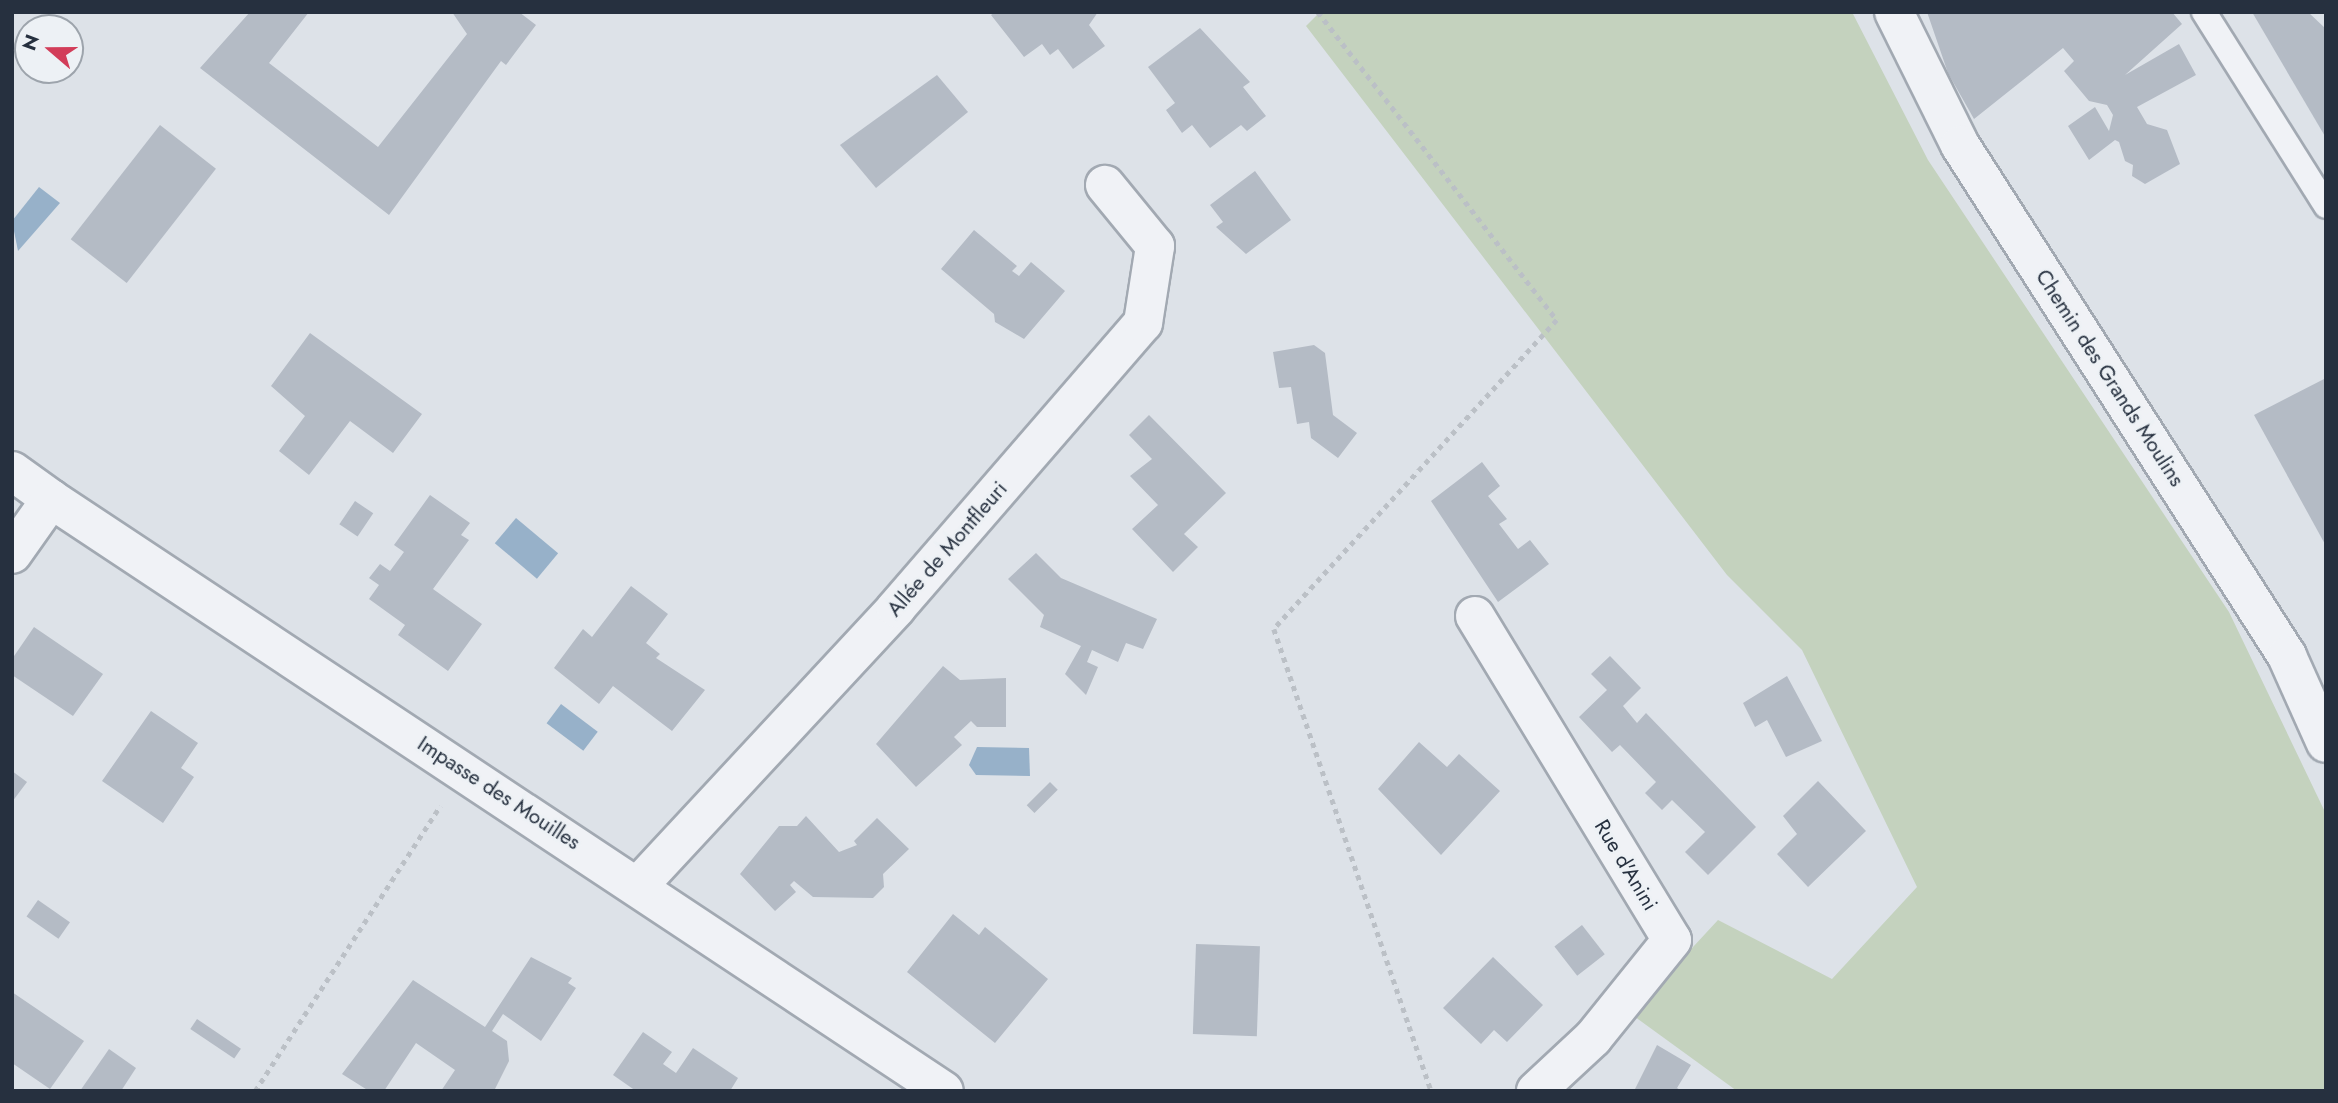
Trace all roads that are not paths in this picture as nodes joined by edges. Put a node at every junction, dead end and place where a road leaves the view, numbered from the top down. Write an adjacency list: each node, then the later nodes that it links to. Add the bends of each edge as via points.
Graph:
1 (1894, 12): 9 (street, Chemin des Grands Moulins, via 1960,145 2287,656)
2 (2204, 12): 4 (lane)
3 (1105, 185): 10 (street, Allée de Montfleuri, via 1155,246 1143,323 896,608)
4 (2326, 206)
5 (12, 471): 6 (street, Impasse des Mouilles)
6 (51, 499): 7 (street); 10 (street, Impasse des Mouilles)
7 (12, 554)
8 (1475, 616): 12 (street, Rue d'Anini, via 1672,940 1593,1038)
9 (2326, 743)
10 (639, 885): 11 (street, Impasse des Mouilles)
11 (944, 1091)
12 (1536, 1091)

